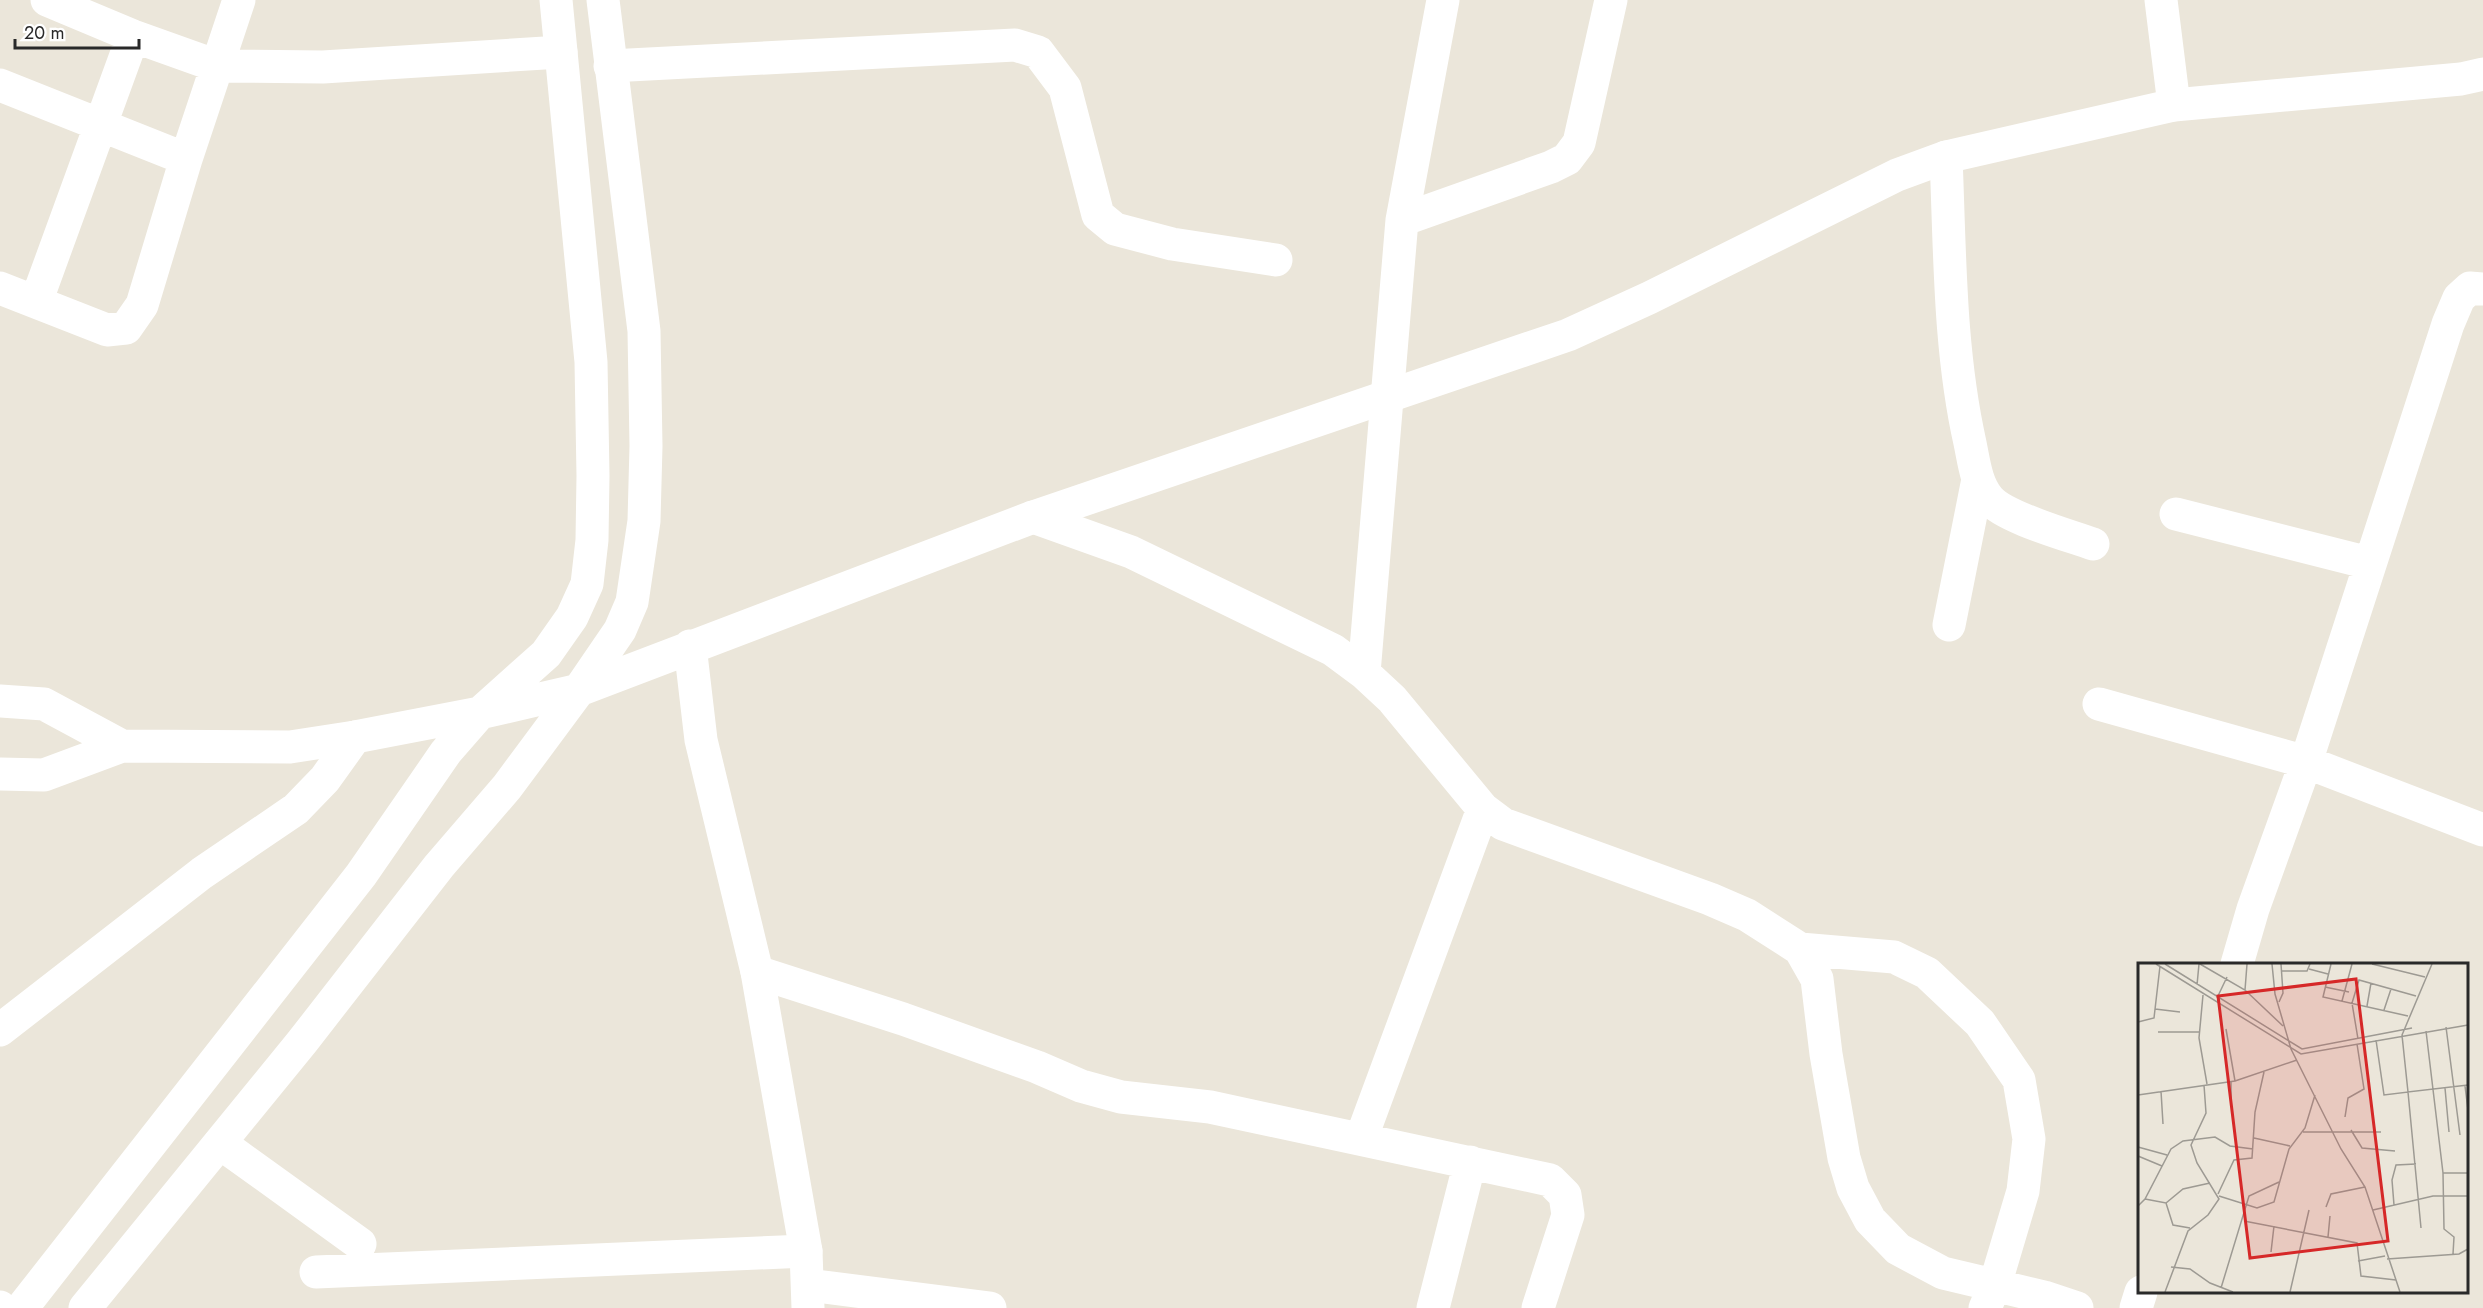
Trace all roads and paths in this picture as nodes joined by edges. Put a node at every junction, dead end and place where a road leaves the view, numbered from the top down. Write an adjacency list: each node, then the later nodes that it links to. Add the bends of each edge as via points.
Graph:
1 (47, 0): 8 (street)
2 (239, 0): 10 (street)
3 (556, 0): 9 (street)
4 (603, 0): 11 (street)
5 (1443, 0): 18 (street)
6 (1611, 0): 18 (street, via 1579,143 1567,159)
7 (2161, 0): 14 (street)
8 (133, 36): 10 (street); 15 (street)
9 (561, 52): 10 (street, via 323,66); 35 (street, via 591,362 592,540 587,584 572,617 546,654)
10 (217, 66): 17 (street)
11 (610, 66): 19 (street, via 1015,45 1038,52 1065,88 1098,215 1115,229 1161,241); 32 (street, via 644,331 644,521 632,602 620,630)
12 (2483, 74): 14 (street)
13 (0, 85): 15 (street)
14 (2174, 105): 16 (street)
15 (99, 126): 17 (street); 22 (street)
16 (1946, 157): 23 (street, via 1897,175 1568,335); 24 (street, via 1952,316 1963,411)
17 (186, 159): 22 (street, via 142,305 126,328 107,330)
18 (1402, 220): 23 (street)
19 (1276, 260)
20 (0, 288): 22 (street)
21 (2483, 289): 28 (street, via 2470,288 2459,298)
22 (36, 302)
23 (1385, 399): 26 (street); 31 (street)
24 (1978, 479): 27 (street, via 2001,509); 29 (street)
25 (2176, 514): 28 (street)
26 (1033, 517): 30 (street); 31 (street, via 1131,552 1333,650)
27 (2093, 544)
28 (2369, 563): 38 (street)
29 (1949, 625)
30 (690, 646): 32 (street); 44 (street, via 701,740)
31 (1364, 673): 40 (street, via 1392,699)
32 (579, 690): 35 (street); 47 (street, via 507,787 439,866)
33 (0, 701): 37 (street, via 44,704)
34 (2099, 704): 38 (street)
35 (480, 713): 36 (street); 55 (street, via 446,752 361,875)
36 (355, 737): 37 (street, via 290,747); 45 (street, via 325,779 296,809 202,873)
37 (122, 746): 39 (street, via 44,775)
38 (2306, 762): 41 (street); 43 (street)
39 (0, 774)
40 (1483, 809): 42 (street, via 1503,824 1747,915); 46 (street)
41 (2483, 830)
42 (1800, 949): 54 (street, via 1817,979 1844,1158 1853,1188 1870,1220 1898,1249); 54 (street, via 1894,957 1927,973 1980,1023 2019,1080 2029,1138 2023,1191)
43 (2237, 963)
44 (757, 972): 46 (street, via 1121,1097 1210,1107); 50 (street)
45 (0, 1030)
46 (1361, 1139): 48 (street)
47 (220, 1143): 49 (street); 56 (street)
48 (1470, 1162): 58 (street); 59 (street, via 1550,1180 1565,1195 1568,1215)
49 (360, 1244)
50 (806, 1251): 51 (street); 53 (street)
51 (316, 1272)
52 (2141, 1293): 61 (street)
53 (808, 1296): 57 (street)
54 (1990, 1296): 60 (street, via 2044,1297)
55 (22, 1308)
56 (85, 1308)
57 (990, 1308)
58 (1432, 1308)
59 (1538, 1308)
60 (2077, 1308)
61 (2136, 1308)

